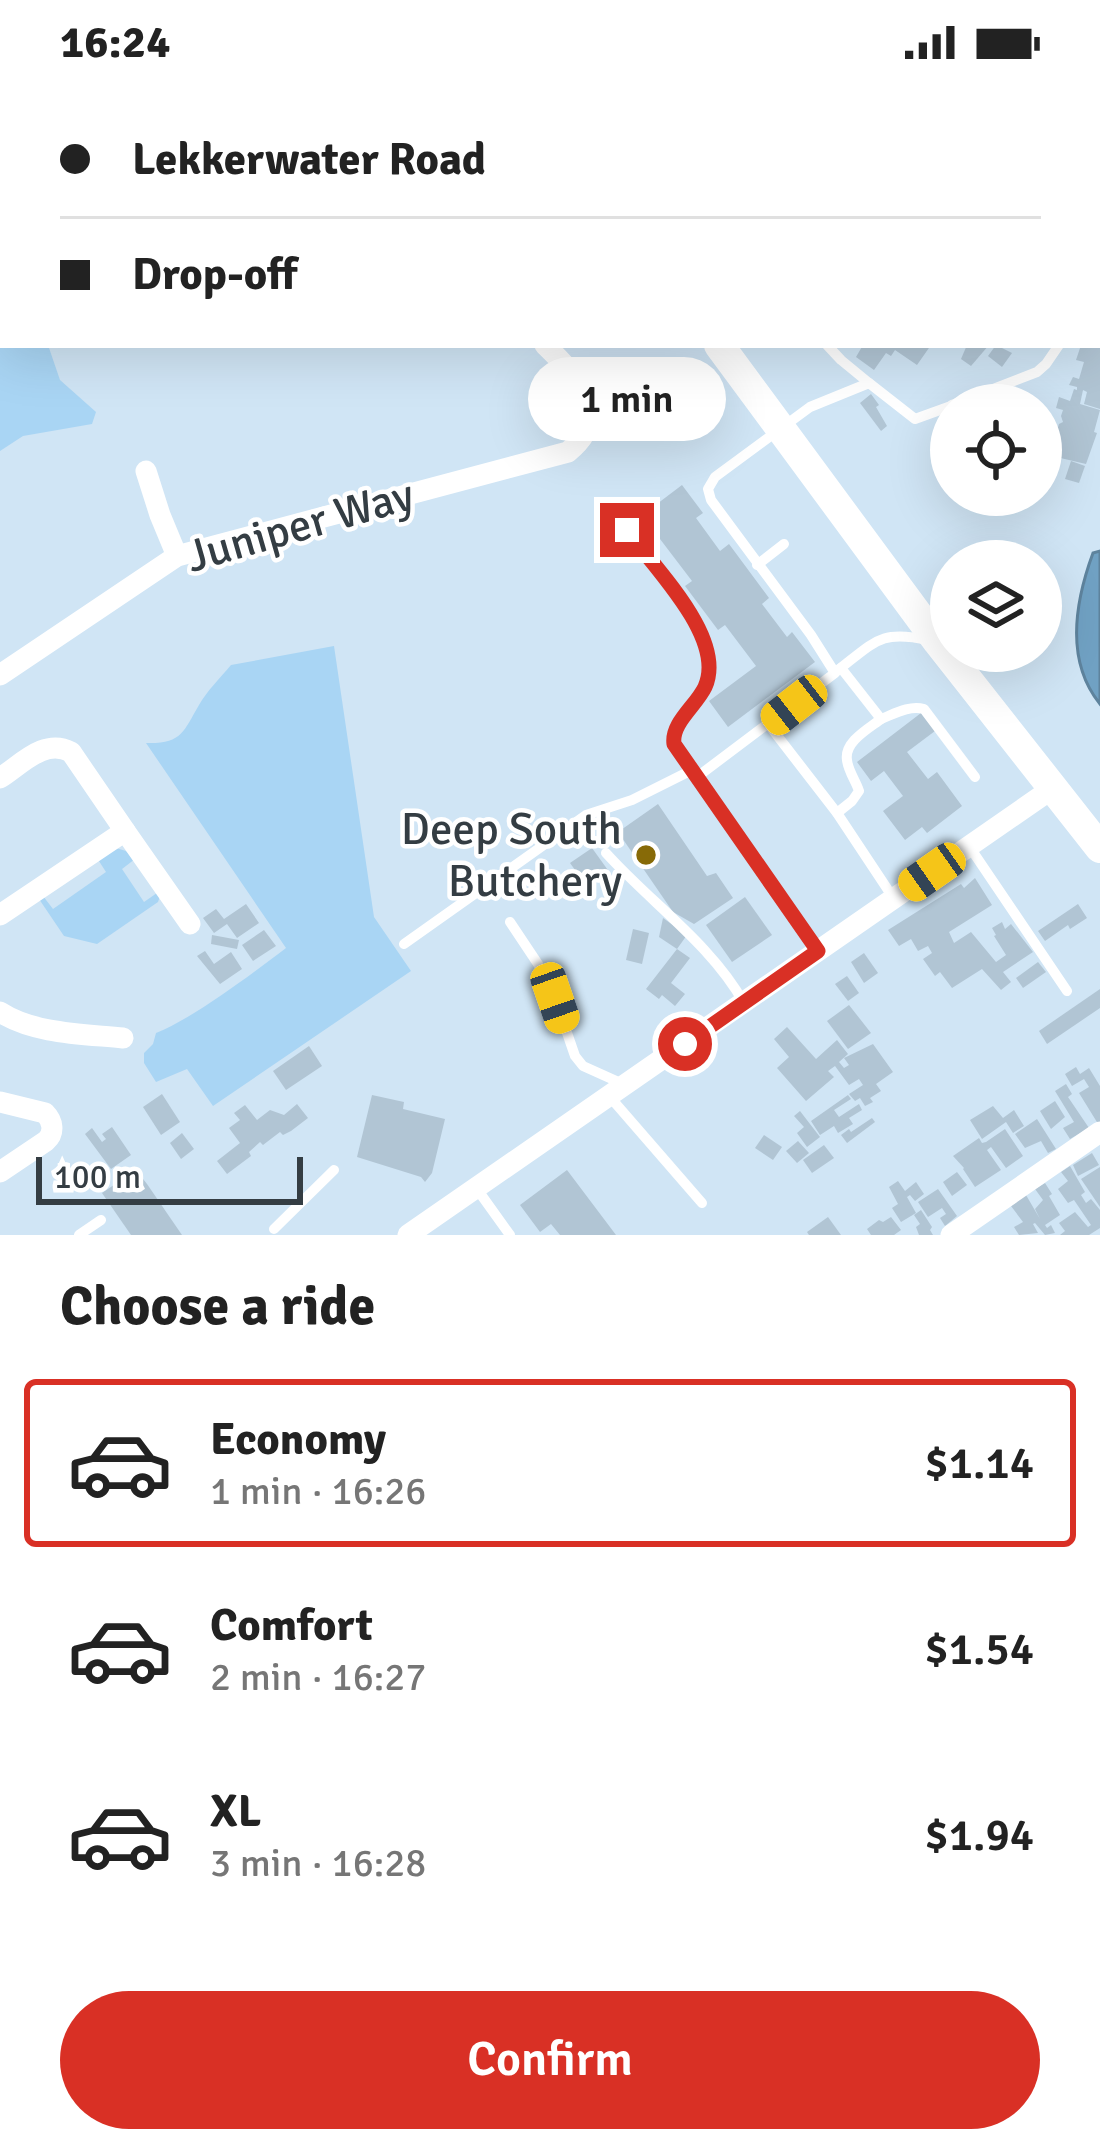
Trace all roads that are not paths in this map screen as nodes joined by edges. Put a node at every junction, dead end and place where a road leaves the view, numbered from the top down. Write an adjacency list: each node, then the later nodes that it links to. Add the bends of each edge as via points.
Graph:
1 (548, 348): 12 (street, Juniper Way, via 580,385 590,413 579,443 562,455)
2 (721, 348): 8 (main road)
3 (829, 348): 5 (lane)
4 (1057, 348): 6 (lane, via 1037,372)
5 (869, 383): 7 (lane, via 915,419); 8 (lane)
6 (1006, 384)
7 (930, 413)
8 (781, 428): 13 (lane, via 715,476 708,490); 14 (main road)
9 (146, 472): 12 (street)
10 (627, 530): 21 (lane, via 689,613 710,657 705,686 672,739)
11 (784, 544): 13 (lane)
12 (177, 556): 18 (street, Juniper Way)
13 (757, 565): 16 (lane)
14 (930, 630)
15 (930, 639): 16 (lane, via 889,635)
16 (838, 670): 19 (lane); 20 (lane)
17 (962, 672): 24 (main road)
18 (0, 675)
19 (880, 719): 22 (lane, via 926,710); 25 (lane, via 848,750 859,791)
20 (769, 725): 21 (lane); 25 (lane)
21 (694, 773): 34 (lane, via 586,815); 35 (lane)
22 (975, 777)
23 (0, 778): 26 (street, via 45,747 61,747)
24 (1053, 788): 27 (street); 28 (main road)
25 (837, 813): 30 (lane)
26 (125, 831): 31 (street); 33 (street)
27 (969, 846): 30 (street); 36 (lane)
28 (1100, 848)
29 (606, 853): 37 (lane, via 678,922)
30 (894, 898): 35 (street)
31 (0, 915)
32 (510, 922): 40 (lane, via 547,981 578,1061)
33 (190, 924)
34 (404, 944)
35 (818, 951): 37 (street)
36 (1067, 991)
37 (744, 1003): 40 (street)
38 (0, 1012): 39 (street)
39 (123, 1038)
40 (618, 1091): 45 (street); 46 (lane)
41 (0, 1102): 44 (street, via 45,1113 52,1129)
42 (1100, 1132): 52 (street)
43 (334, 1170): 48 (lane)
44 (0, 1172)
45 (477, 1190): 50 (street); 51 (lane)
46 (702, 1202)
47 (101, 1220): 49 (lane)
48 (274, 1229)
49 (79, 1235)
50 (408, 1235)
51 (510, 1235)
52 (951, 1235)

